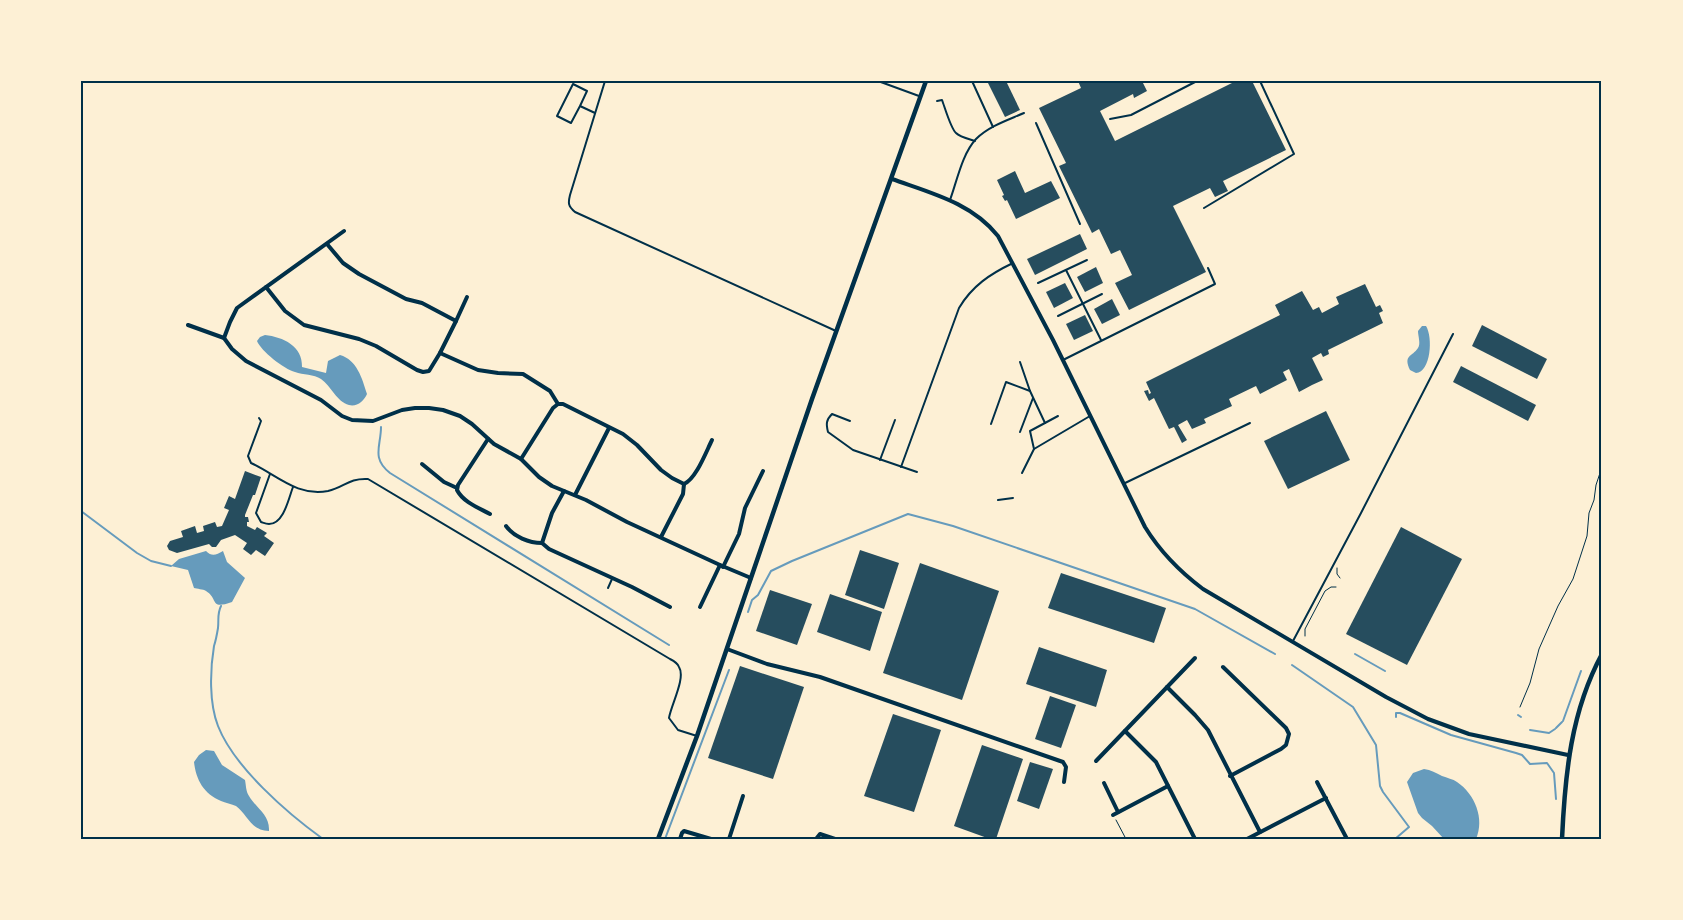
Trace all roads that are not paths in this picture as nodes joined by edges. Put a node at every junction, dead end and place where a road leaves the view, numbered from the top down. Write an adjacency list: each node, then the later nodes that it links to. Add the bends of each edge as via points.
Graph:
1 (606, 81): 10 (lane)
2 (878, 81): 7 (lane)
3 (926, 81): 7 (street)
4 (972, 81): 14 (lane)
5 (1197, 81): 12 (lane, via 1131,115)
6 (1260, 81): 18 (lane, via 1294,154)
7 (921, 97): 16 (street)
8 (937, 102): 15 (lane, via 942,100 956,134)
9 (580, 106): 9 (lane, via 571,123 557,116 573,84 587,91); 10 (lane)
10 (595, 113): 34 (lane, via 568,202 575,212)
11 (1024, 113): 14 (lane)
12 (1110, 119)
13 (1036, 124): 19 (lane)
14 (993, 126): 15 (lane)
15 (974, 141): 17 (lane)
16 (892, 179): 17 (street); 34 (street)
17 (950, 200): 23 (street, via 964,206 989,225)
18 (1204, 208)
19 (1080, 224)
20 (344, 231): 21 (street)
21 (327, 244): 27 (street); 32 (street, via 342,263 354,271)
22 (1087, 260): 25 (lane)
23 (1013, 263): 39 (street); 60 (lane, via 984,279 959,308)
24 (1208, 268): 37 (lane, via 1215,284)
25 (1066, 270): 26 (lane); 30 (lane)
26 (1038, 284)
27 (266, 287): 36 (street, via 237,308); 38 (street, via 286,312 304,325 359,339 417,370 429,371)
28 (1102, 294): 30 (lane)
29 (467, 297): 32 (street)
30 (1083, 303): 31 (lane); 37 (lane)
31 (1058, 316)
32 (456, 321): 38 (street)
33 (188, 325): 36 (street)
34 (836, 331): 79 (street)
35 (1453, 334): 83 (lane, via 1362,513)
36 (224, 338): 54 (street, via 232,350 246,361 352,420 373,421 402,410 429,408 460,416)
37 (1101, 340): 39 (lane)
38 (440, 353): 43 (street, via 478,370 523,374 550,391)
39 (1063, 360): 45 (street)
40 (1020, 362): 41 (lane)
41 (1030, 391): 42 (lane); 51 (lane, via 1006,382)
42 (1033, 398): 49 (lane); 53 (lane)
43 (558, 404): 52 (street, via 567,405); 57 (street)
44 (1058, 416): 49 (lane)
45 (1090, 416): 56 (lane); 66 (street)
46 (259, 418): 64 (lane, via 261,421 248,456 251,463)
47 (895, 420): 58 (lane)
48 (850, 421): 58 (lane, via 832,414 826,425 828,432 853,450)
49 (1045, 423): 56 (lane, via 1030,431)
50 (1250, 423): 66 (lane)
51 (991, 424)
52 (609, 428): 65 (street, via 630,440 661,470); 70 (street)
53 (1020, 432)
54 (488, 439): 57 (street); 68 (street)
55 (712, 440): 65 (street, via 694,476)
56 (1034, 449): 63 (lane)
57 (521, 459): 69 (street, via 543,480)
58 (880, 460): 60 (lane)
59 (422, 464): 68 (street)
60 (901, 467): 62 (lane)
61 (763, 471): 77 (street, via 745,508 739,534)
62 (917, 472)
63 (1022, 473)
64 (270, 474): 67 (lane); 67 (lane, via 256,513 261,522 270,524 277,521)
65 (684, 484): 75 (street, via 684,494)
66 (1123, 484): 83 (street, via 1145,528 1174,566 1203,588)
67 (293, 487): 90 (lane, via 315,492 330,490 350,480 368,479 670,659 682,672 669,718 678,730)
68 (457, 488): 73 (street, via 464,499)
69 (564, 491): 70 (street); 76 (street)
70 (575, 494): 75 (street)
71 (1013, 498): 72 (lane)
72 (998, 500)
73 (490, 514)
74 (506, 526): 76 (street, via 526,540)
75 (661, 537): 77 (street)
76 (542, 543): 78 (street)
77 (721, 566): 79 (street); 82 (street)
78 (612, 578): 80 (lane); 81 (street)
79 (751, 578): 84 (street)
80 (608, 588)
81 (670, 606)
82 (700, 607)
83 (1292, 641): 91 (street, via 1411,711 1442,725 1469,734)
84 (727, 649): 90 (street); 94 (street, via 768,664 820,677 1063,762)
85 (1602, 654): 91 (street, via 1587,684)
86 (1196, 658): 88 (street)
87 (1223, 667): 93 (street, via 1289,734 1286,745 1281,749)
88 (1167, 687): 89 (street); 93 (street, via 1208,730)
89 (1125, 731): 92 (street); 97 (street, via 1154,759)
90 (697, 736): 103 (street)
91 (1568, 755): 112 (street)
92 (1096, 761)
93 (1230, 776): 102 (street)
94 (1064, 782)
95 (1317, 782): 99 (street)
96 (1104, 784): 100 (street)
97 (1168, 786): 100 (street); 109 (street)
98 (743, 796): 106 (street)
99 (1326, 798): 102 (street); 111 (street)
100 (1118, 812): 101 (street)
101 (1113, 815)
102 (1260, 832): 110 (street)
103 (658, 839)
104 (680, 839): 105 (street, via 684,831)
105 (712, 839)
106 (729, 839)
107 (816, 839): 108 (street, via 820,834)
108 (835, 839)
109 (1195, 839)
110 (1247, 839)
111 (1348, 839)
112 (1562, 839)

